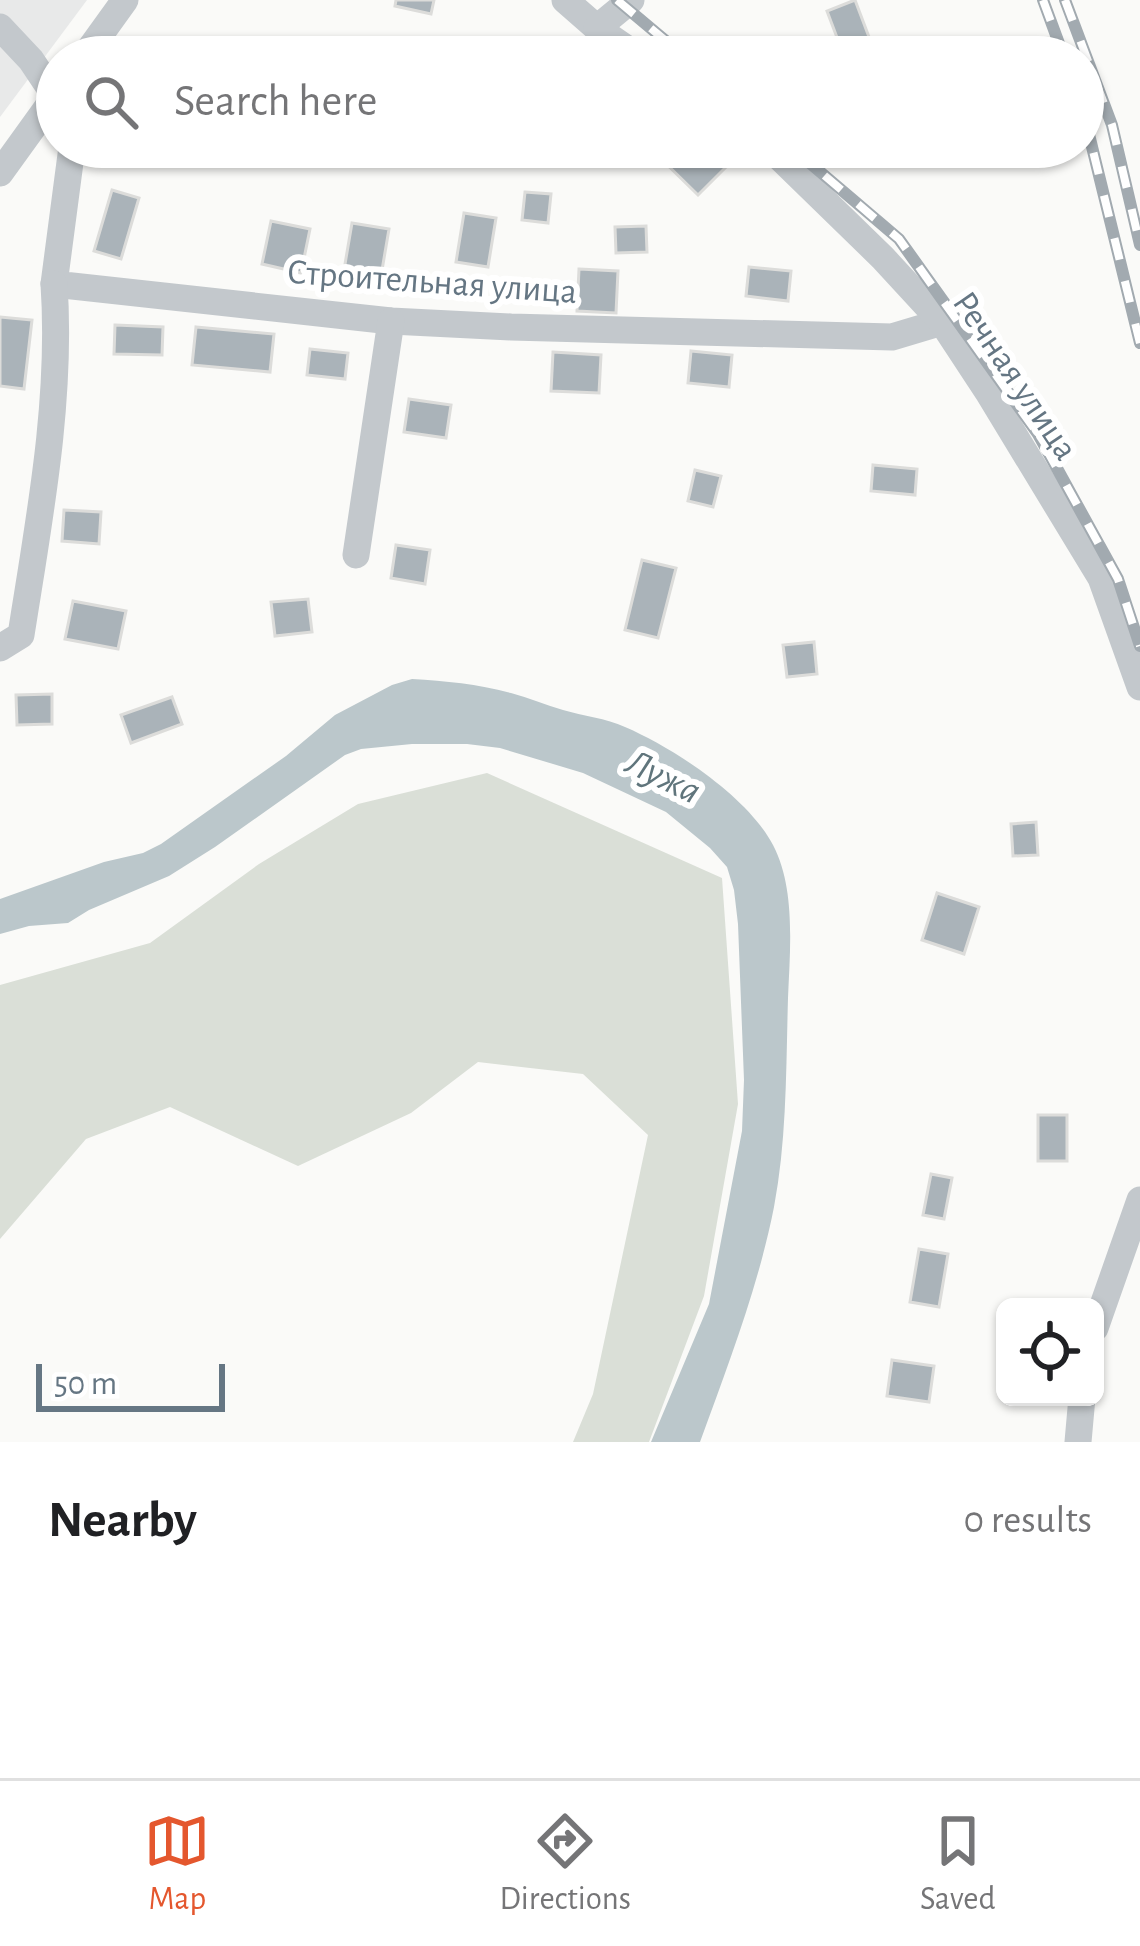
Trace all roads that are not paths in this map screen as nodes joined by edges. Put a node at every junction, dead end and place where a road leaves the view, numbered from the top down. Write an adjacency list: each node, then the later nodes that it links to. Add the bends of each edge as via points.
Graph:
1 (125, 0): 6 (street)
2 (565, 0): 5 (street)
3 (631, 0): 5 (street)
4 (0, 27): 8 (street)
5 (597, 28): 7 (street)
6 (99, 36)
7 (609, 36)
8 (36, 67)
9 (36, 124): 12 (street)
10 (69, 168): 13 (street)
11 (791, 168): 15 (street, Речная улица)
12 (0, 172)
13 (54, 284): 14 (street, Строительная улица); 17 (street, via 45,481 21,635)
14 (391, 321): 15 (street, Строительная улица, via 892,337); 16 (street)
15 (942, 322): 18 (street, Речная улица, via 1101,578)
16 (356, 555)
17 (0, 648)
18 (1140, 687)
19 (1140, 1200): 20 (street)
20 (1104, 1302)
21 (1081, 1406): 22 (street)
22 (1078, 1442)

